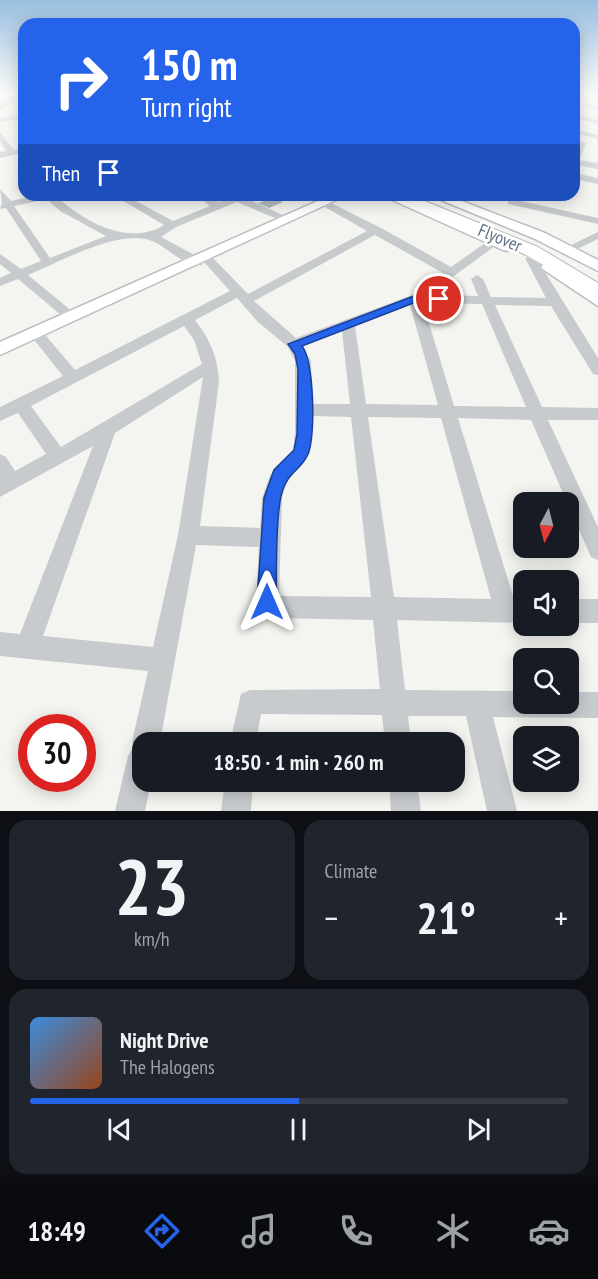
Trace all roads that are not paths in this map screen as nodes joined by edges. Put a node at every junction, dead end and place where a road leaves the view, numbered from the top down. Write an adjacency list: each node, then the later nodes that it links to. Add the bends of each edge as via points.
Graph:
1 (2, 132): 6 (street)
2 (580, 132): 3 (street)
3 (598, 137)
4 (582, 143): 5 (street)
5 (580, 148)
6 (18, 150)
7 (18, 152): 8 (street)
8 (0, 155)
9 (580, 163): 10 (street)
10 (598, 166)
11 (580, 178): 12 (street)
12 (598, 181)
13 (0, 192): 28 (street)
14 (21, 201): 28 (street)
15 (55, 201): 36 (street)
16 (129, 201): 33 (street)
17 (210, 201): 29 (street)
18 (231, 201): 29 (street)
19 (249, 201): 30 (street)
20 (321, 201): 30 (main road)
21 (328, 201): 34 (street)
22 (401, 201): 38 (main road)
23 (413, 201): 39 (highway, Flyover, via 501,237)
24 (439, 201): 39 (highway, Flyover, via 523,233)
25 (451, 201): 31 (main road)
26 (512, 201): 31 (street)
27 (527, 201): 32 (street)
28 (3, 205): 43 (street, via 18,217)
29 (218, 206): 33 (street)
30 (285, 219): 42 (main road)
31 (500, 220): 39 (main road)
32 (598, 221)
33 (172, 225): 37 (street)
34 (377, 230): 45 (street); 50 (street)
35 (598, 235): 39 (street)
36 (115, 236): 37 (street); 43 (street)
37 (153, 237): 42 (street)
38 (495, 241): 41 (main road); 45 (street)
39 (564, 256): 44 (highway, Flyover); 49 (highway, Flyover)
40 (0, 258): 46 (street)
41 (531, 258): 53 (main road); 54 (street)
42 (199, 259): 50 (street); 55 (main road)
43 (47, 262): 46 (street)
44 (597, 265)
45 (452, 273): 51 (street)
46 (20, 274): 48 (street); 55 (street)
47 (477, 279): 52 (street)
48 (0, 282)
49 (598, 291)
50 (241, 297): 56 (street); 60 (street)
51 (415, 299): 52 (street); 57 (street); 68 (street)
52 (486, 300): 54 (street); 69 (street)
53 (598, 301)
54 (555, 302): 63 (street)
55 (70, 315): 58 (main road); 59 (main road)
56 (185, 318): 62 (street, via 198,333); 64 (street)
57 (348, 324): 60 (street); 67 (street)
58 (36, 333): 61 (main road); 64 (street)
59 (0, 342)
60 (294, 344): 66 (street, via 303,361)
61 (0, 349)
62 (211, 365): 72 (street); 76 (street, via 208,410)
63 (598, 370)
64 (72, 377): 65 (street)
65 (20, 404): 71 (street); 73 (street)
66 (304, 410): 67 (street); 77 (street, via 301,453 279,475)
67 (359, 412): 68 (street); 80 (street)
68 (449, 414): 69 (street); 79 (street)
69 (536, 414): 70 (street); 78 (street)
70 (598, 414)
71 (0, 415)
72 (108, 429): 73 (street); 85 (street)
73 (58, 457): 75 (street)
74 (0, 462): 75 (street)
75 (6, 486)
76 (188, 535): 77 (street); 86 (street)
77 (268, 538): 80 (street, via 266,593 267,602 274,607)
78 (598, 550)
79 (513, 605)
80 (384, 609): 82 (street); 87 (street)
81 (598, 610): 83 (street)
82 (513, 611)
83 (579, 611)
84 (0, 644): 85 (street)
85 (27, 646): 86 (street)
86 (164, 660): 90 (street)
87 (393, 701): 88 (street); 91 (street, via 250,703); 92 (street)
88 (476, 703): 89 (street); 99 (street)
89 (598, 705)
90 (148, 732)
91 (245, 732)
92 (397, 732)
93 (134, 792): 96 (street)
94 (238, 792): 97 (street)
95 (404, 792): 98 (street)
96 (130, 811)
97 (236, 811)
98 (406, 811)
99 (502, 811)

